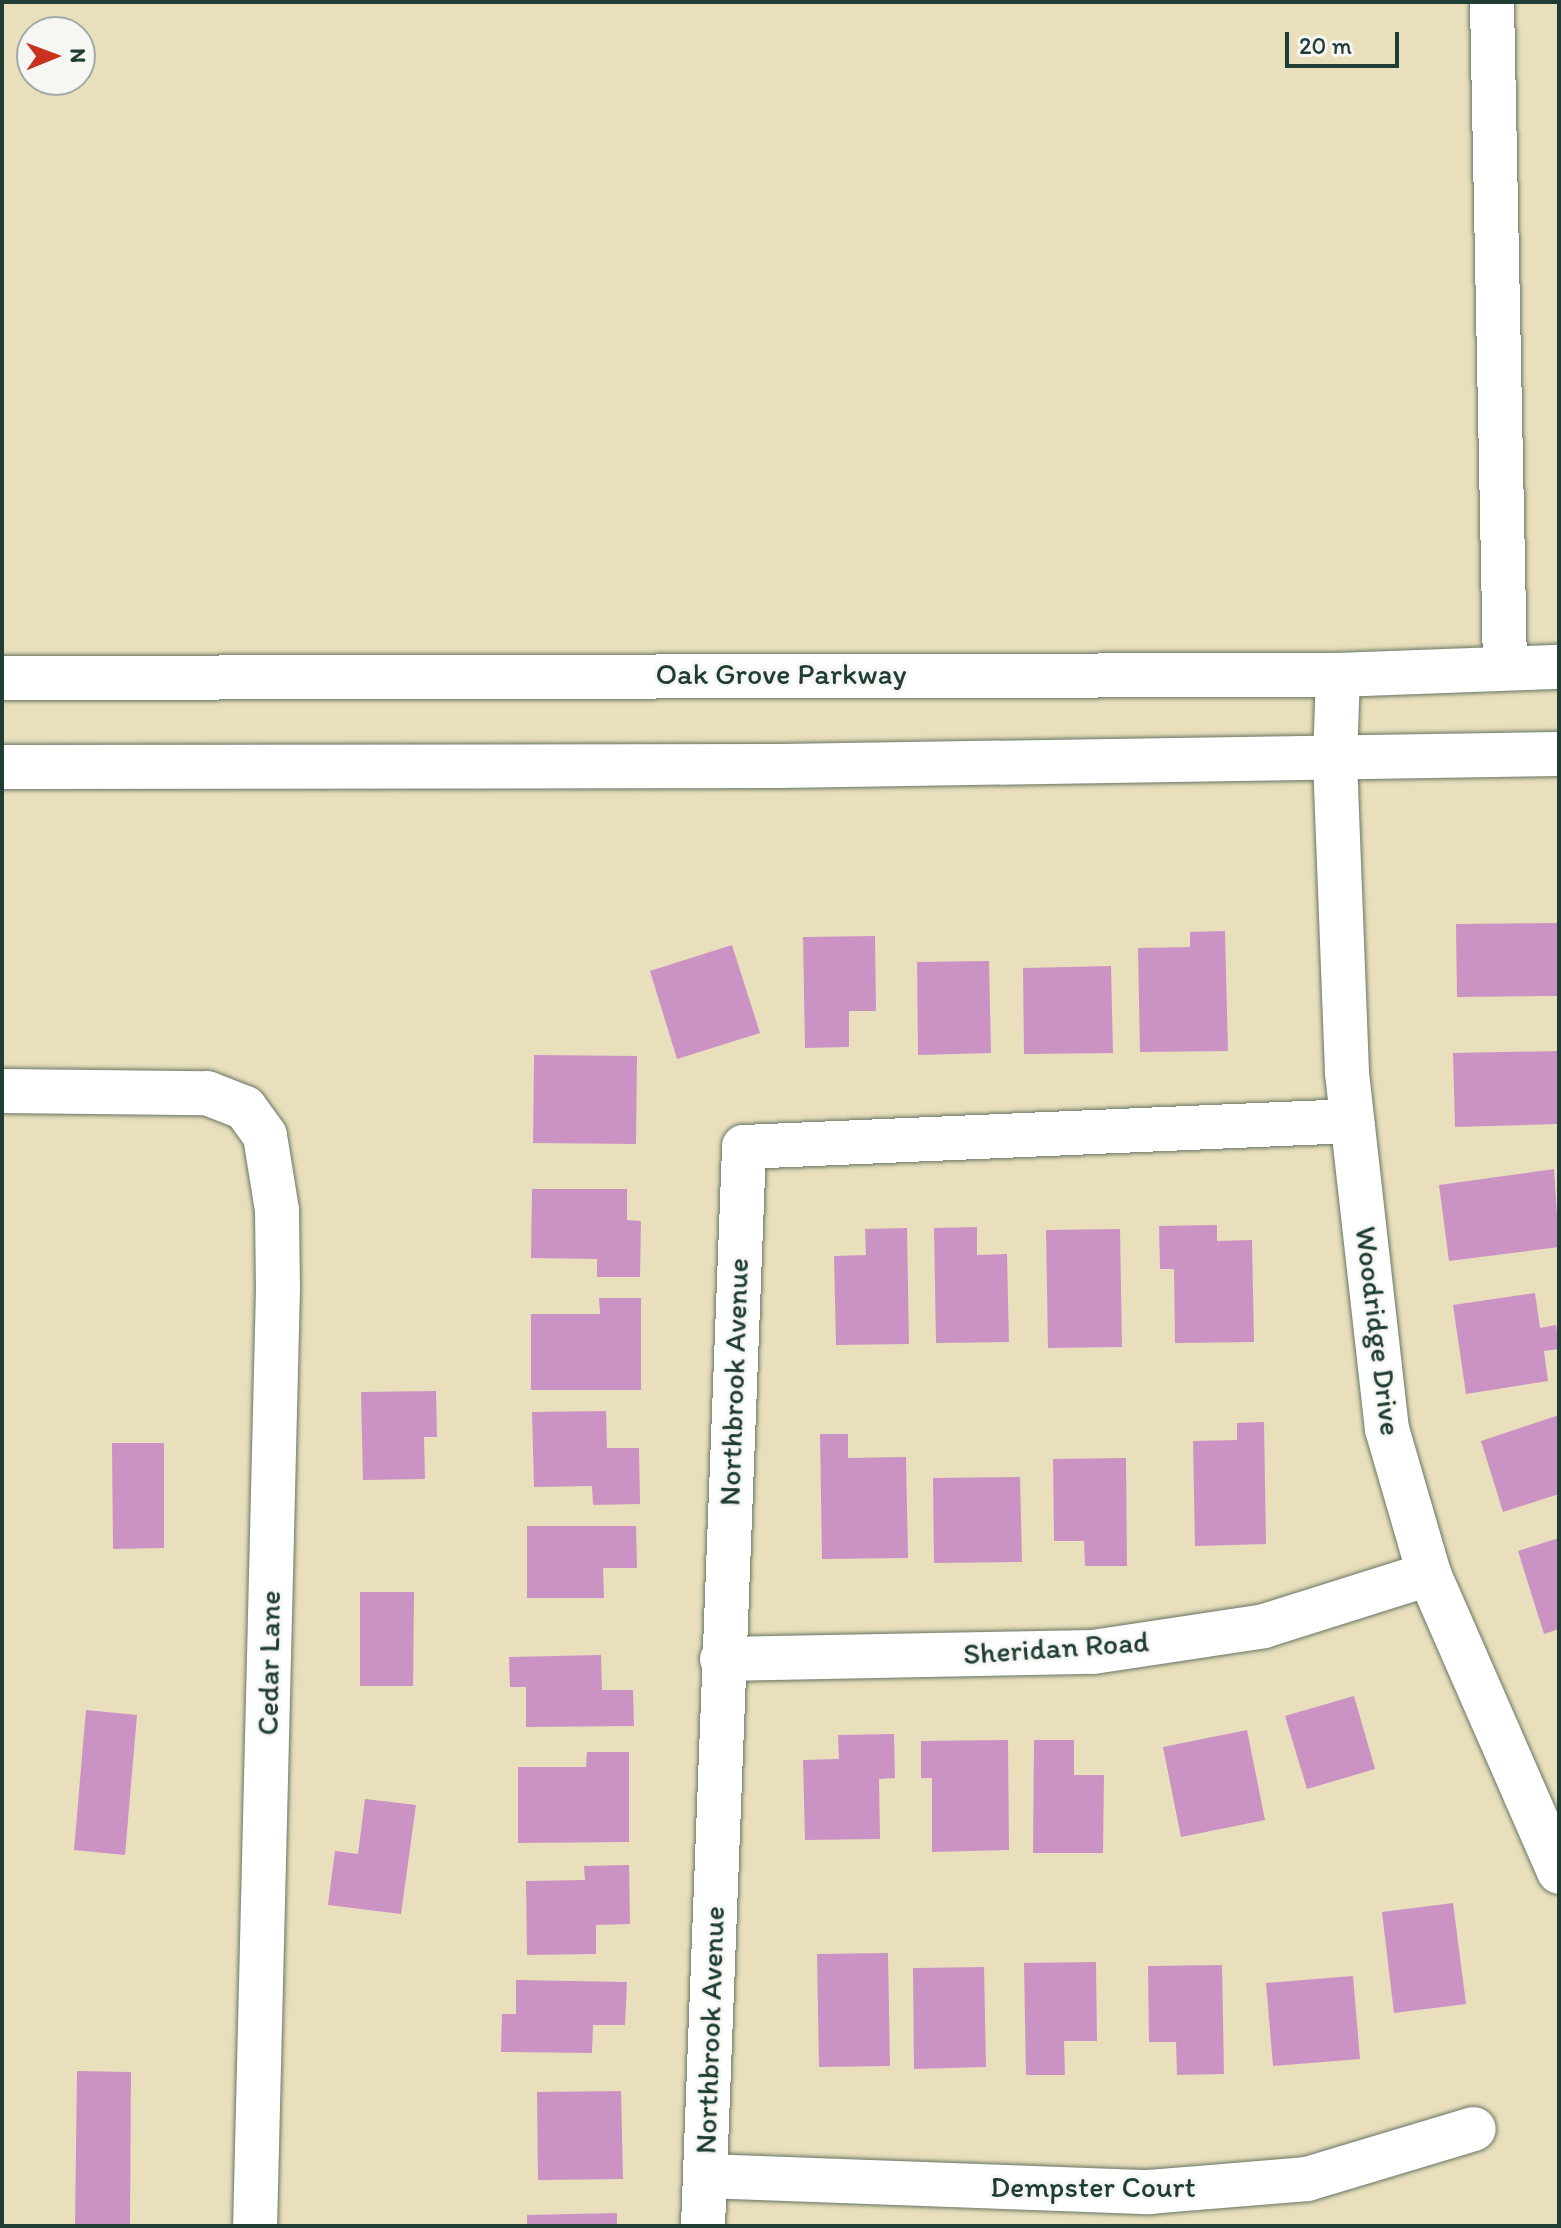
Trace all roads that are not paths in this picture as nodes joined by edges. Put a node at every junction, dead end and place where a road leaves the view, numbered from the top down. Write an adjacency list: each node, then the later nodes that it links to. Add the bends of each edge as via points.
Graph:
1 (1492, 2): 3 (street)
2 (1559, 667): 3 (street, Oak Grove Parkway)
3 (1505, 668): 4 (street, Oak Grove Parkway)
4 (1338, 675): 5 (street, Oak Grove Parkway); 7 (street, Woodridge Drive)
5 (2, 678)
6 (1559, 754): 7 (street)
7 (1335, 760): 8 (street); 10 (street, Woodridge Drive)
8 (2, 767)
9 (2, 1091): 16 (street, Cedar Lane, via 207,1093 245,1108 265,1136 277,1210 278,1288)
10 (1352, 1121): 11 (street, Woodridge Drive, via 1387,1429); 12 (street, Northbrook Avenue, via 744,1147)
11 (1429, 1574): 12 (street, Sheridan Road, via 1264,1626 1093,1652); 13 (street, Woodridge Drive)
12 (722, 1659): 15 (street, Northbrook Avenue)
13 (1559, 1872)
14 (1474, 2129): 15 (street, Dempster Court, via 1307,2179 1149,2192)
15 (705, 2176): 17 (street, Northbrook Avenue)
16 (255, 2226)
17 (703, 2226)

